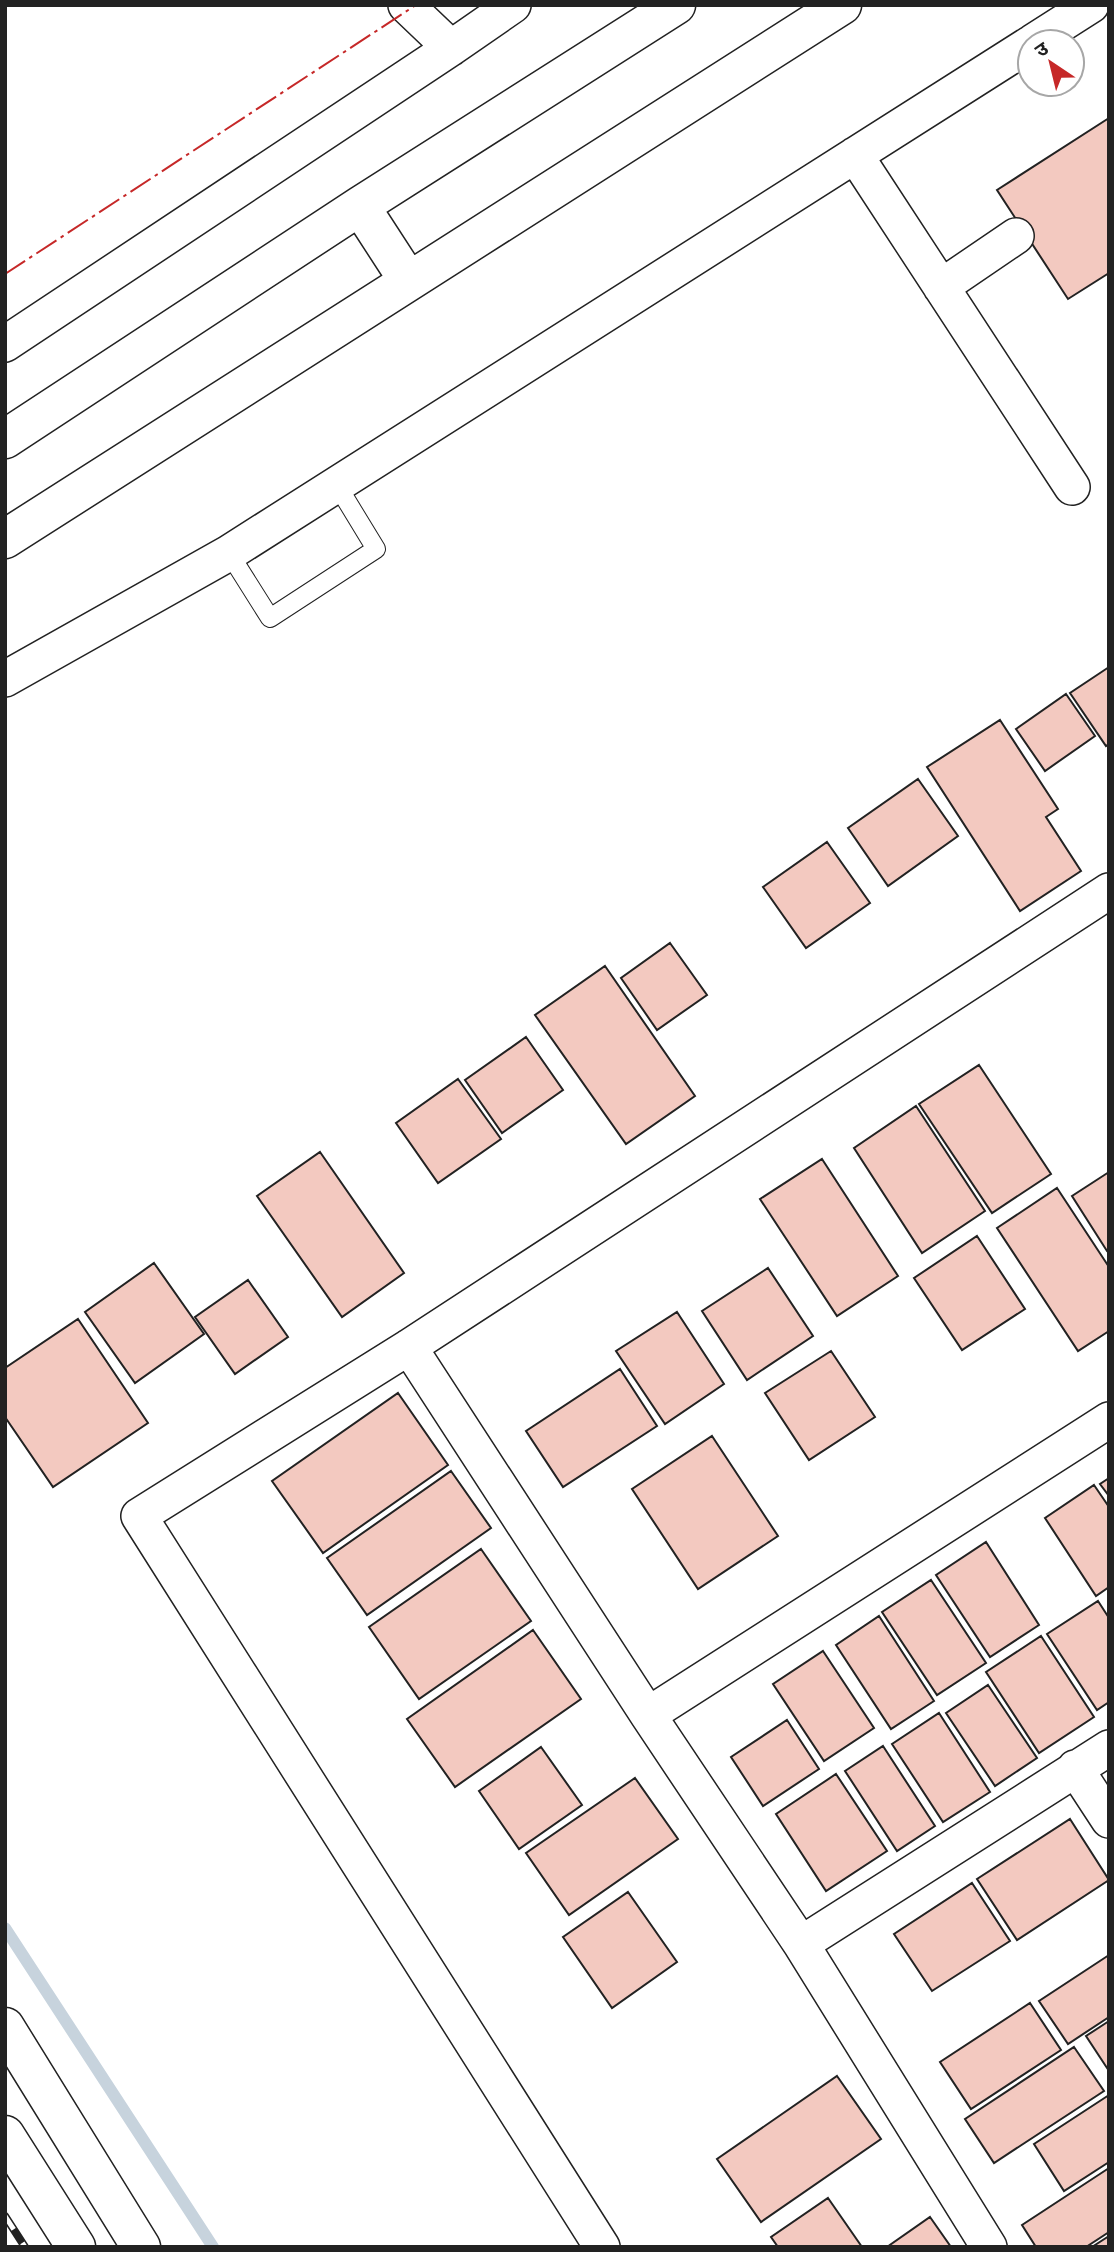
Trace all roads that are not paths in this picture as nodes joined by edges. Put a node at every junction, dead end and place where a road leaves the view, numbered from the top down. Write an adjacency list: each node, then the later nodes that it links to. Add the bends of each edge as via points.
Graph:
1 (406, 5): 7 (street)
2 (513, 5): 7 (street)
3 (676, 5): 10 (street)
4 (842, 5): 12 (street)
5 (1091, 5): 6 (street)
6 (1055, 28)
7 (452, 48): 14 (street)
8 (1016, 53): 9 (street)
9 (855, 155): 13 (street); 16 (street)
10 (360, 206): 12 (street); 15 (street)
11 (1016, 236): 13 (street)
12 (408, 280): 18 (street)
13 (942, 287): 17 (street)
14 (5, 344)
15 (5, 439)
16 (337, 485): 19 (street); 19 (lane, via 376,549 270,618)
17 (1072, 487)
18 (5, 539)
19 (229, 553): 20 (street)
20 (5, 679)
21 (1109, 891): 22 (street)
22 (409, 1347): 24 (street); 33 (street, via 139,1517)
23 (1109, 1420): 24 (street)
24 (648, 1715): 28 (street)
25 (1109, 1748): 26 (street)
26 (1075, 1768): 27 (street); 28 (street)
27 (1109, 1820)
28 (801, 1944): 34 (street)
29 (5, 2027): 32 (street)
30 (5, 2136): 31 (street)
31 (76, 2247)
32 (141, 2247)
33 (602, 2247)
34 (989, 2247)

